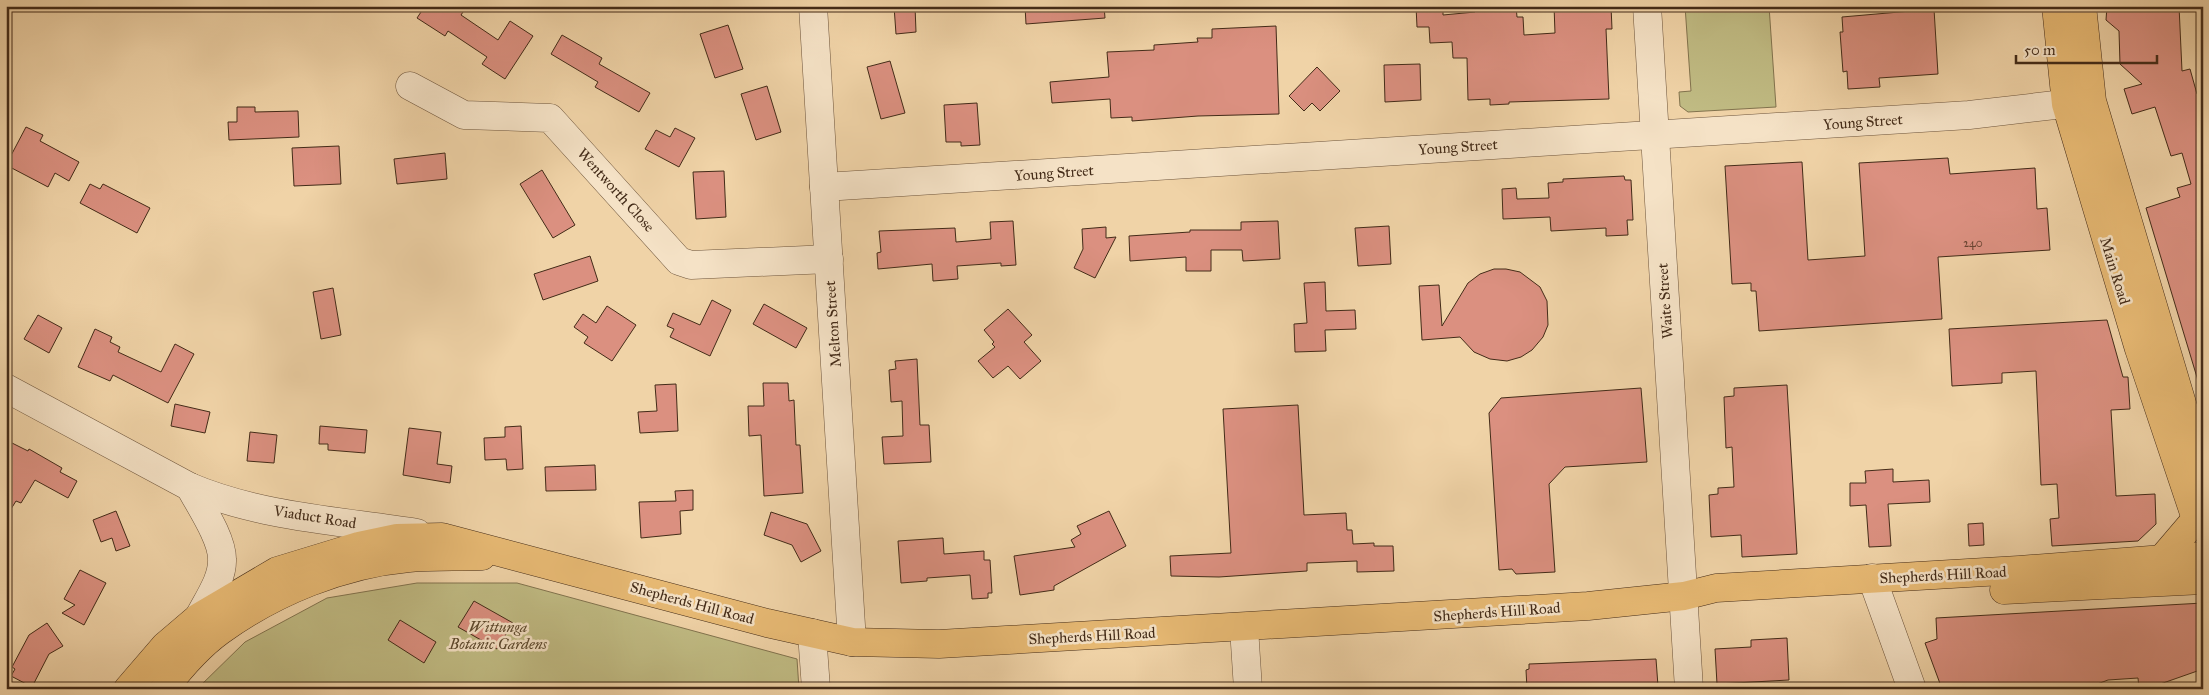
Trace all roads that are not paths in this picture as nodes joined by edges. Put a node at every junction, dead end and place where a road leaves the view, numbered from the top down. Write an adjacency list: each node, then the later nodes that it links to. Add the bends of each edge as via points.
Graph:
1 (813, 6): 8 (street, Melton Street)
2 (1647, 6): 7 (street, Waite Street)
3 (2056, 6): 6 (main road, Main Road)
4 (2082, 6): 6 (main road, Main Road)
5 (410, 86): 9 (street, Wentworth Close, via 464,115 550,118 679,261 691,265)
6 (2079, 103): 7 (street, Young Street, via 1969,115); 11 (main road, Main Road); 13 (main road, Main Road, via 2139,350)
7 (1655, 135): 8 (street, Young Street); 20 (street, Waite Street)
8 (824, 187): 9 (street, Melton Street)
9 (829, 259): 24 (street, Melton Street)
10 (6, 388): 12 (street, Viaduct Road)
11 (2203, 474)
12 (190, 487): 14 (street, Viaduct Road, via 218,499 252,507); 21 (street, via 217,540 222,559 218,582)
13 (2199, 523): 17 (main road)
14 (442, 537): 15 (main road, Shepherds Hill Road); 21 (main road, Shepherds Hill Road, via 397,538 277,571)
15 (511, 554): 23 (main road, Shepherds Hill Road); 26 (main road, Shepherds Hill Road, via 410,558 373,564 288,590 219,632 182,666)
16 (2203, 556): 17 (main road, Shepherds Hill Road)
17 (2161, 560): 19 (main road, Shepherds Hill Road)
18 (2203, 580): 19 (main road, Shepherds Hill Road)
19 (1875, 587): 20 (main road, Shepherds Hill Road, via 1716,588); 30 (street)
20 (1684, 596): 22 (main road, Shepherds Hill Road, via 1588,606); 29 (street, Waite Street)
21 (199, 617): 25 (main road, Shepherds Hill Road, via 165,646)
22 (1244, 628): 24 (main road, Shepherds Hill Road, via 939,644); 28 (street)
23 (812, 633): 24 (main road, Shepherds Hill Road); 27 (street)
24 (852, 642)
25 (128, 689)
26 (164, 689)
27 (816, 689)
28 (1248, 689)
29 (1689, 689)
30 (1912, 689)

